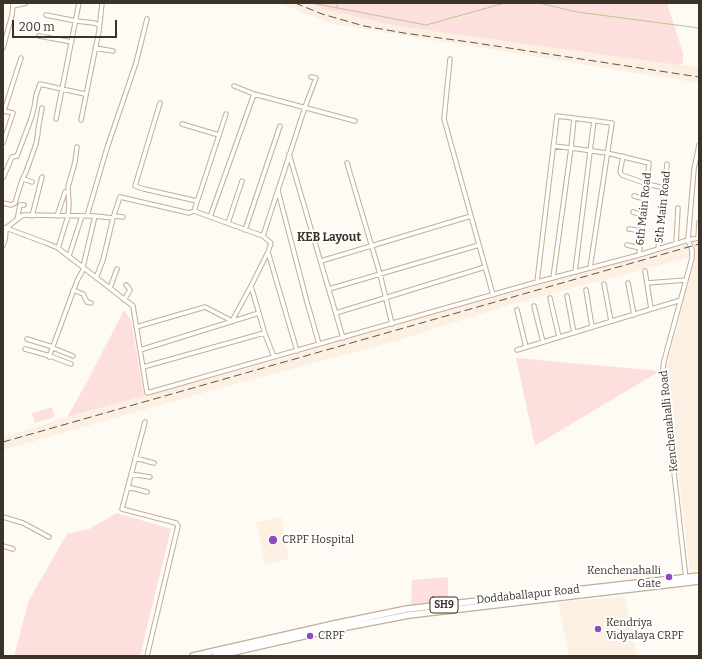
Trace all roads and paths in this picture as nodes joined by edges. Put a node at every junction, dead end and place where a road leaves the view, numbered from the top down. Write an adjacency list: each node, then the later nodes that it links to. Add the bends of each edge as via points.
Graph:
1 (26, 3): 4 (street)
2 (79, 3): 7 (street)
3 (102, 3): 8 (street)
4 (13, 5): 11 (street)
5 (46, 15): 7 (street)
6 (148, 19): 72 (street)
7 (76, 21): 8 (street); 10 (street)
8 (99, 25): 12 (street)
9 (39, 36): 10 (street)
10 (72, 42): 18 (street)
11 (3, 48)
12 (95, 48): 13 (street); 19 (street)
13 (113, 51)
14 (21, 58): 24 (street)
15 (450, 59): 74 (street, via 444,119)
16 (311, 77): 22 (street, via 316,78)
17 (234, 86): 20 (street)
18 (62, 89): 19 (street); 27 (street); 50 (street, via 40,84 31,119 17,156 12,157)
19 (86, 94): 28 (street)
20 (254, 94): 22 (street); 77 (street)
21 (160, 103): 61 (street, via 135,186)
22 (305, 107): 30 (street); 41 (street)
23 (42, 108): 51 (street, via 37,139)
24 (4, 111): 34 (street, via 13,113)
25 (226, 114): 33 (street)
26 (574, 118): 29 (street); 35 (street, via 557,116); 38 (street)
27 (56, 120)
28 (81, 120)
29 (594, 120): 39 (street); 40 (street, via 612,122)
30 (355, 121)
31 (182, 124): 33 (street)
32 (280, 126): 83 (street)
33 (219, 135): 61 (street)
34 (3, 143)
35 (553, 146): 38 (street); 110 (street)
36 (699, 146): 42 (street, Kenchenahalli Road)
37 (77, 147): 70 (street, via 68,187)
38 (571, 148): 39 (street); 108 (street)
39 (589, 151): 40 (street); 105 (street)
40 (607, 153): 43 (street); 102 (street)
41 (290, 154): 57 (street); 99 (street)
42 (698, 154): 46 (street, Kenchenahalli Road)
43 (623, 156): 48 (street); 55 (street, 6th Main Road, via 649,163)
44 (347, 163): 90 (street)
45 (667, 164): 56 (street, 5th Main Road)
46 (694, 169): 47 (street); 87 (street, Kenchenahalli Road)
47 (699, 171)
48 (620, 172): 52 (street); 55 (street)
49 (42, 177): 68 (street)
50 (3, 178)
51 (23, 179): 54 (street); 62 (street, via 14,203)
52 (619, 180)
53 (242, 181): 80 (street)
54 (32, 182)
55 (646, 184): 56 (street); 60 (street, 6th Main Road)
56 (664, 188): 95 (street, 5th Main Road)
57 (278, 190): 85 (street); 144 (street)
58 (64, 192): 69 (street)
59 (634, 196): 60 (street)
60 (645, 199): 67 (street, 6th Main Road)
61 (197, 201): 65 (street)
62 (3, 203)
63 (24, 205): 78 (street, via 20,205)
64 (678, 208): 88 (street)
65 (194, 211): 75 (street, via 189,213 120,197); 77 (street)
66 (633, 212): 67 (street)
67 (643, 215): 84 (street, 6th Main Road)
68 (32, 216): 69 (street); 78 (street, via 23,215)
69 (57, 216): 70 (street)
70 (68, 216): 71 (street); 93 (street)
71 (82, 216): 72 (street); 97 (street)
72 (87, 216): 73 (street)
73 (95, 216): 75 (street); 101 (street)
74 (471, 216): 90 (street); 91 (street)
75 (113, 217): 76 (street); 107 (street)
76 (124, 217)
77 (210, 217): 80 (street)
78 (16, 221): 81 (street)
79 (699, 222): 86 (street)
80 (228, 223): 83 (street)
81 (4, 228): 89 (street); 93 (street)
82 (629, 229): 84 (street)
83 (245, 230): 85 (street)
84 (642, 231): 94 (street, 6th Main Road)
85 (263, 236): 96 (street, via 271,243)
86 (698, 238): 87 (street)
87 (688, 240): 88 (street); 109 (street, Kenchenahalli Road, via 692,258)
88 (676, 244): 95 (street)
89 (3, 245)
90 (371, 245): 99 (street); 106 (street)
91 (479, 245): 100 (street); 106 (street)
92 (627, 245): 94 (street)
93 (58, 248): 97 (street)
94 (640, 248): 98 (street, 6th Main Road)
95 (658, 249): 98 (street)
96 (268, 252): 115 (street); 150 (street)
97 (69, 256): 101 (street)
98 (639, 256): 102 (street)
99 (321, 261): 118 (street)
100 (485, 267): 120 (street); 122 (street)
101 (83, 268): 107 (street); 117 (street)
102 (590, 268): 105 (street)
103 (116, 269): 116 (street)
104 (645, 271): 112 (street)
105 (574, 272): 108 (street)
106 (380, 274): 118 (street); 122 (street)
107 (96, 278): 116 (street)
108 (554, 278): 110 (street)
109 (686, 280): 112 (street); 125 (street, Kenchenahalli Road)
110 (537, 282): 120 (street)
111 (628, 283): 132 (street)
112 (647, 283): 128 (street)
113 (604, 284): 133 (street)
114 (126, 286): 124 (street, via 130,290)
115 (251, 286): 130 (street); 134 (street)
116 (110, 288): 124 (street)
117 (73, 290): 126 (street, via 83,294 87,302); 146 (street)
118 (329, 290): 131 (street)
119 (586, 290): 137 (street)
120 (493, 295): 135 (street)
121 (567, 296): 139 (street)
122 (386, 298): 131 (street); 135 (street)
123 (550, 298): 140 (street)
124 (124, 300): 136 (street, via 132,306)
125 (681, 300): 128 (street); 168 (street, Kenchenahalli Road, via 663,368)
126 (91, 303)
127 (534, 306): 143 (street)
128 (651, 309): 132 (street)
129 (517, 310): 145 (street)
130 (259, 313): 134 (street); 138 (street)
131 (336, 313): 141 (street)
132 (634, 315): 133 (street)
133 (612, 321): 137 (street)
134 (232, 322): 136 (street, via 205,307); 148 (street)
135 (392, 324): 141 (street)
136 (136, 327): 148 (street)
137 (592, 327): 139 (street)
138 (264, 332): 153 (street); 155 (street)
139 (574, 333): 140 (street)
140 (559, 337): 143 (street)
141 (343, 338): 144 (street)
142 (27, 339): 146 (street)
143 (543, 342): 145 (street)
144 (319, 344): 150 (street)
145 (526, 347): 149 (street)
146 (53, 348): 151 (street); 152 (street)
147 (25, 349): 152 (street)
148 (140, 350): 155 (street)
149 (517, 350)
150 (297, 351): 153 (street)
151 (73, 356)
152 (50, 357): 154 (street)
153 (274, 357): 155 (street, via 147,393)
154 (71, 364)
155 (143, 367)
156 (145, 422): 157 (street)
157 (135, 458): 158 (street); 159 (street)
158 (154, 462)
159 (131, 474): 160 (street); 161 (street)
160 (150, 478)
161 (128, 487): 162 (street); 170 (street, via 122,509 178,524)
162 (147, 492)
163 (3, 517): 164 (street, via 23,523)
164 (49, 537)
165 (3, 546): 166 (street)
166 (13, 549)
167 (699, 576): 168 (main road, Doddaballapur Road / SH9)
168 (686, 580): 169 (main road, Doddaballapur Road / SH9); 171 (main road, Doddaballapur Road / SH9, via 407,609); 172 (main road, Doddaballapur Road / SH9, via 409,615)
169 (699, 581)
170 (147, 656)
171 (193, 656)
172 (216, 656)

